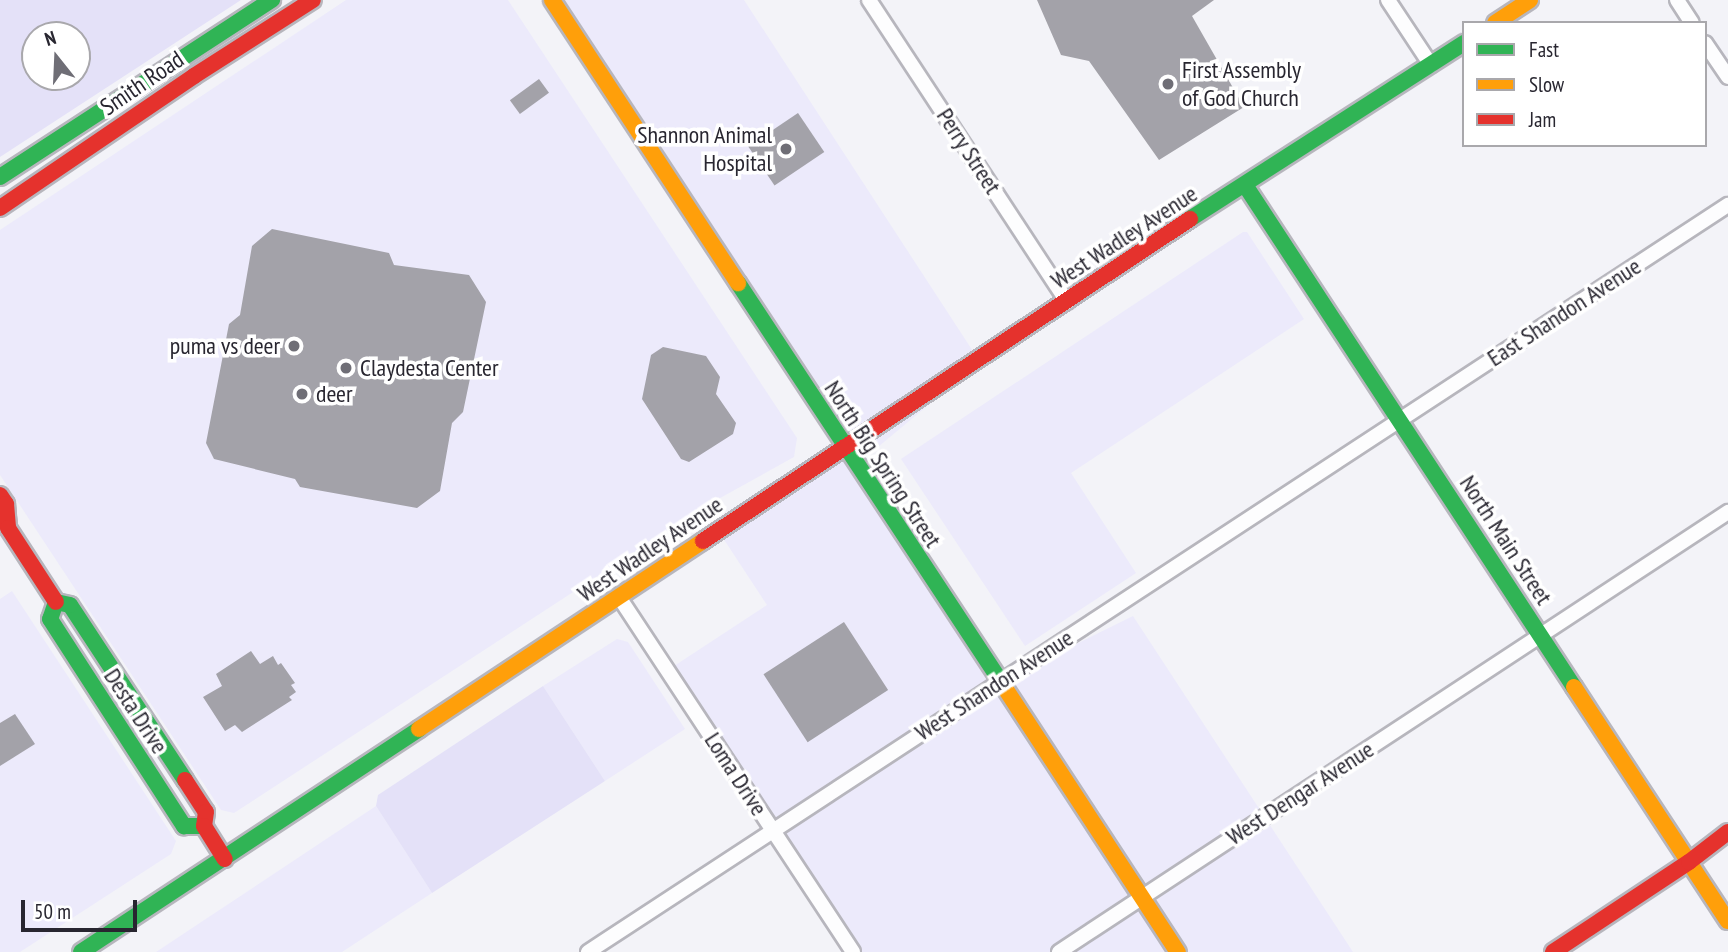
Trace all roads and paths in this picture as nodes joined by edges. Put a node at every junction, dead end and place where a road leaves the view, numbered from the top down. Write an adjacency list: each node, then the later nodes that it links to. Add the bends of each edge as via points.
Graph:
1 (272, 0): 14 (main road, Smith Road)
2 (313, 0): 17 (main road, Smith Road)
3 (552, 0): 20 (main road, North Big Spring Street)
4 (869, 0): 18 (street, Perry Street)
5 (1388, 0): 12 (street)
6 (1530, 0): 8 (main road)
7 (1677, 0): 9 (street)
8 (1498, 21)
9 (1691, 21)
10 (1462, 44): 12 (main road, West Wadley Avenue)
11 (1707, 46): 13 (street)
12 (1431, 65): 15 (main road, West Wadley Avenue)
13 (1728, 77)
14 (0, 177)
15 (1245, 185): 18 (main road, West Wadley Avenue); 19 (main road, North Main Street)
16 (1728, 205): 19 (street, East Shandon Avenue)
17 (0, 208)
18 (1068, 302): 20 (main road, West Wadley Avenue)
19 (1399, 418): 26 (main road, North Main Street); 27 (street, West Shandon Avenue)
20 (845, 448): 24 (main road, West Wadley Avenue); 27 (main road, North Big Spring Street)
21 (0, 495): 23 (main road, Desta Drive, via 6,504)
22 (1728, 512): 26 (street, West Dengar Avenue)
23 (4, 527): 25 (main road, Desta Drive)
24 (619, 597): 29 (street, Loma Drive); 31 (main road, West Wadley Avenue)
25 (56, 602): 28 (main road, Desta Drive, via 70,605 206,812); 28 (main road, Desta Drive, via 50,619 184,826)
26 (1541, 634): 32 (main road, North Main Street); 33 (street, West Dengar Avenue)
27 (1001, 681): 29 (street, West Shandon Avenue); 33 (main road, North Big Spring Street)
28 (204, 826): 31 (main road, Desta Drive)
29 (773, 831): 36 (street, West Shandon Avenue); 37 (street, Loma Drive)
30 (1728, 832): 32 (main road)
31 (225, 859): 35 (main road, West Wadley Avenue)
32 (1689, 862): 34 (main road, North Main Street); 40 (main road)
33 (1143, 897): 38 (street, West Dengar Avenue); 39 (main road, North Big Spring Street)
34 (1728, 920)
35 (82, 952)
36 (588, 952)
37 (853, 952)
38 (1059, 952)
39 (1178, 952)
40 (1553, 952)

